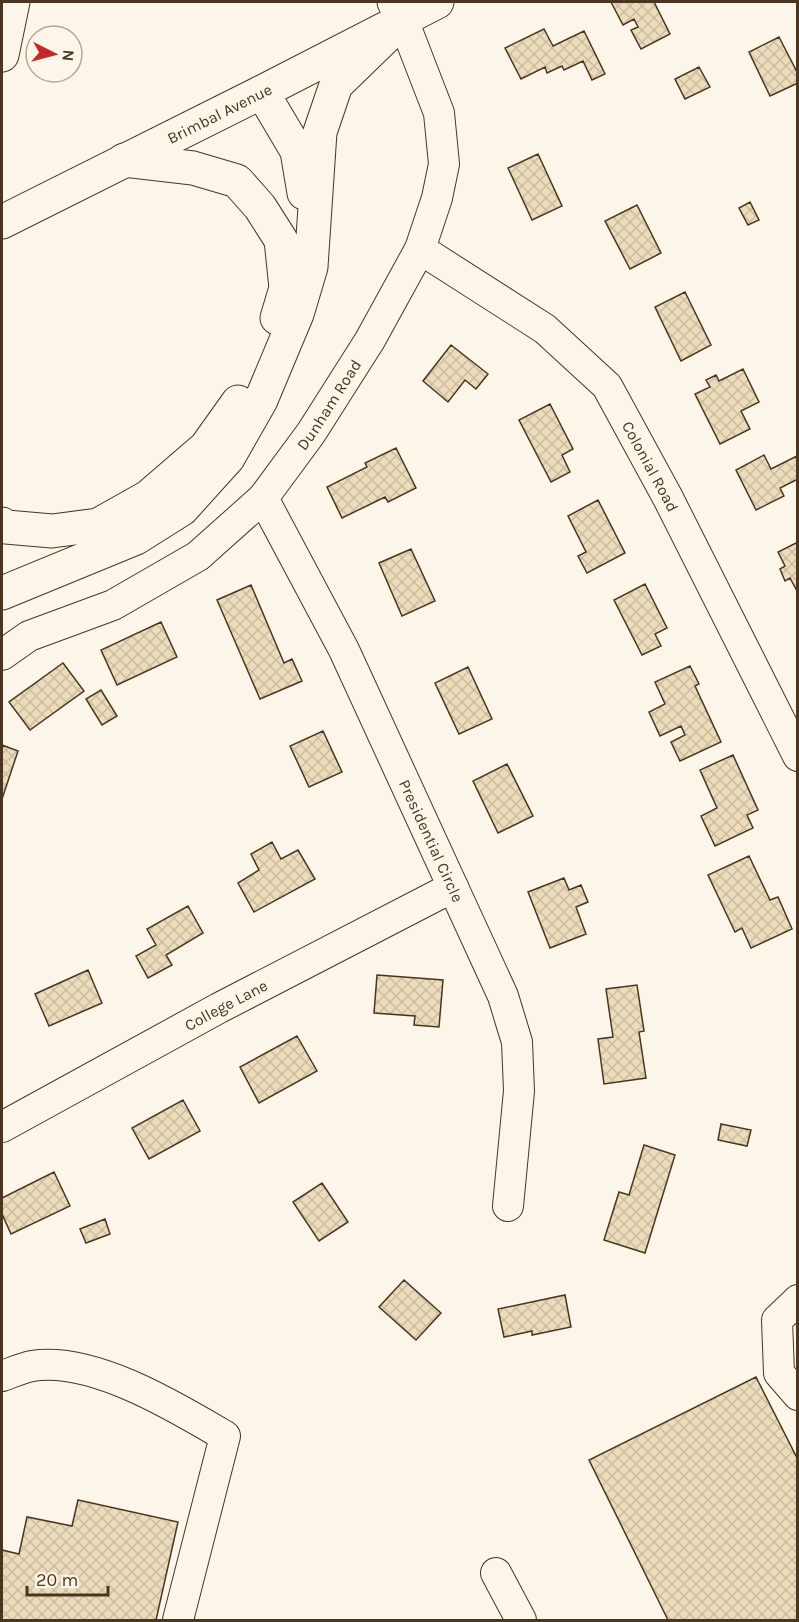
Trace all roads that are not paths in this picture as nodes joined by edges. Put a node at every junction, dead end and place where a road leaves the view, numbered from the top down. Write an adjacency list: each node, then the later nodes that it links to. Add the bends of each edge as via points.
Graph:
1 (13, 2): 4 (main road)
2 (437, 2): 3 (main road, Brimbal Avenue)
3 (399, 11): 5 (main road, Brimbal Avenue); 8 (main road, via 336,86 320,132); 9 (street, Dunham Road, via 440,113 444,164)
4 (2, 55)
5 (262, 92): 6 (main road, Brimbal Avenue); 8 (main road, via 297,150)
6 (124, 160): 7 (main road, Brimbal Avenue); 11 (main road, via 193,168 237,181 253,198 281,240 286,288 274,328 246,391 206,447 148,497 98,525 52,531)
7 (2, 222)
8 (311, 239): 12 (main road, via 310,267 297,314 261,400 228,458 182,509 136,538)
9 (420, 249): 10 (street, Dunham Road, via 370,340 311,433); 14 (street, Colonial Road, via 546,328 607,386)
10 (263, 498): 13 (street, Dunham Road, via 198,556 113,605 29,636); 15 (street, Presidential Circle, via 344,650)
11 (2, 524)
12 (2, 593)
13 (2, 655)
14 (798, 756)
15 (453, 887): 16 (street, College Lane, via 219,1008); 17 (street, Presidential Circle, via 503,996 517,1042 519,1091)
16 (2, 1127)
17 (508, 1206)
18 (798, 1300): 20 (street, via 777,1320 779,1373)
19 (2, 1376): 22 (street, via 33,1366 72,1366 175,1406 225,1436)
20 (798, 1395)
21 (496, 1573): 23 (street)
22 (178, 1620)
23 (521, 1620)

